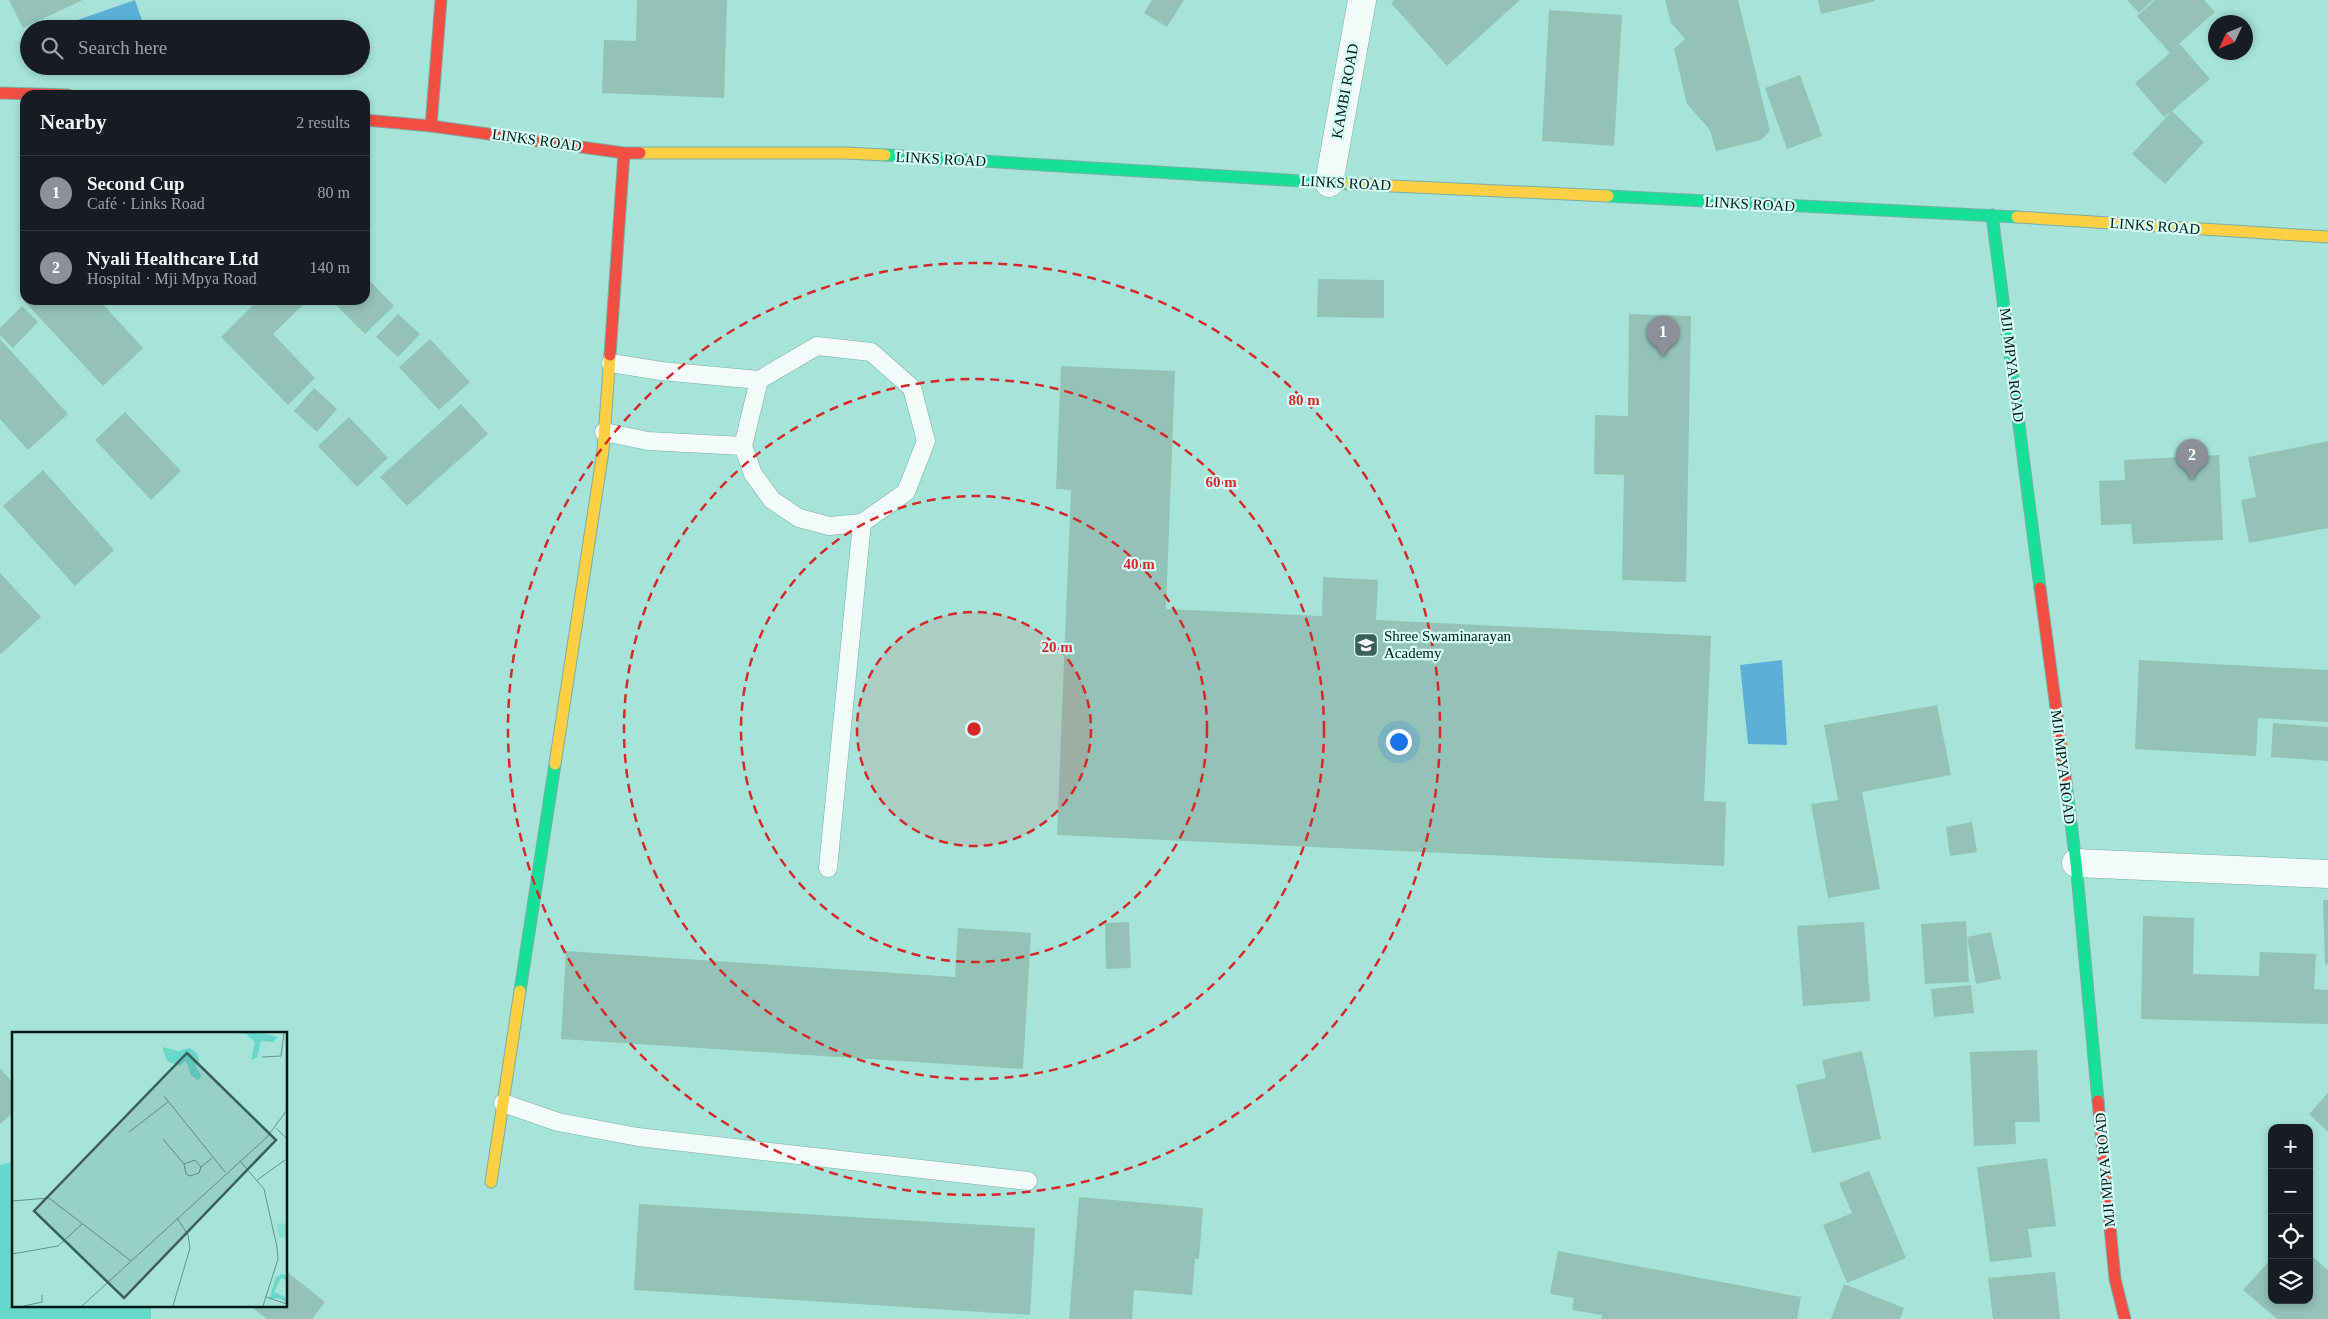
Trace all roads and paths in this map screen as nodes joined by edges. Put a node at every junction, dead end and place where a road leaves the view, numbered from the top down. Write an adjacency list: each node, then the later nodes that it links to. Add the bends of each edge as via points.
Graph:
1 (441, 0): 6 (main road)
2 (1362, 0): 8 (street, KAMBI ROAD)
3 (0, 93): 4 (main road)
4 (20, 94)
5 (370, 120): 6 (main road, LINKS ROAD)
6 (431, 126): 7 (main road, LINKS ROAD)
7 (624, 153): 8 (main road, LINKS ROAD, via 846,153); 11 (main road)
8 (1329, 183): 9 (main road, LINKS ROAD)
9 (1992, 216): 10 (main road, LINKS ROAD); 16 (main road, MJI MPYA ROAD)
10 (2328, 237)
11 (610, 363): 12 (lane); 13 (main road)
12 (759, 380): 14 (lane); 15 (lane, via 817,346 872,352 912,388 926,441 906,492)
13 (604, 432): 14 (lane, via 648,441); 19 (main road)
14 (743, 446): 15 (lane, via 753,474 772,500 799,518 830,526)
15 (862, 523): 17 (lane)
16 (2076, 863): 18 (street); 22 (main road, MJI MPYA ROAD, via 2115,1279)
17 (828, 868)
18 (2328, 874)
19 (503, 1103): 20 (lane, via 558,1122 638,1137); 21 (main road)
20 (1028, 1181)
21 (491, 1182)
22 (2125, 1319)

